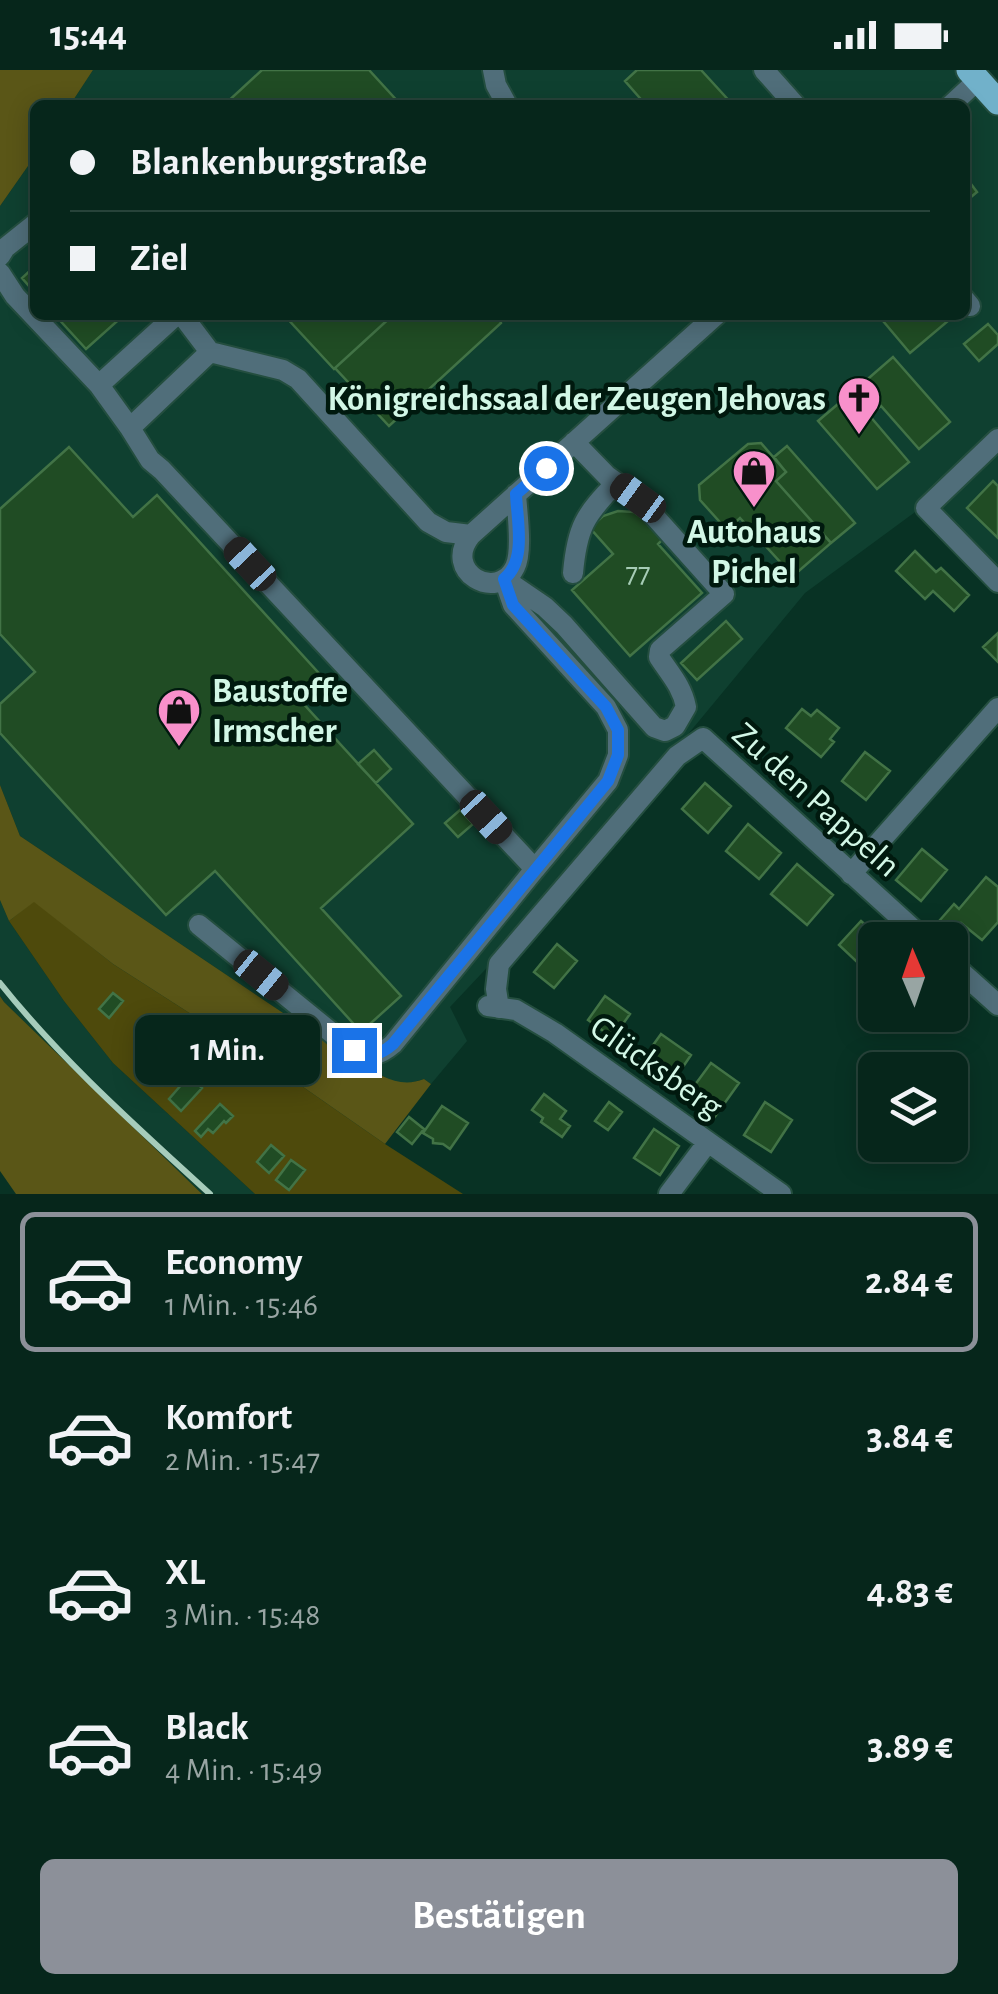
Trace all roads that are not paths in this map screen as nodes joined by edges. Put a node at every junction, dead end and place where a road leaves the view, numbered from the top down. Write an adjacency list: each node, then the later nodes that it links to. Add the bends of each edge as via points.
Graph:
1 (494, 70): 4 (street)
2 (764, 70): 5 (street)
3 (973, 73): 6 (street); 7 (main road)
4 (504, 100)
5 (791, 100)
6 (954, 100)
7 (998, 102)
8 (30, 228): 9 (street)
9 (0, 256)
10 (0, 273): 11 (street)
11 (30, 313)
12 (37, 320): 17 (street)
13 (173, 320): 17 (street)
14 (183, 320): 16 (street)
15 (705, 320): 20 (street)
16 (210, 352): 18 (street); 23 (street, via 298,378 428,522)
17 (98, 385): 18 (street)
18 (130, 428): 28 (street, via 150,460)
19 (998, 438): 26 (street, via 926,508)
20 (574, 442): 21 (street); 22 (street)
21 (616, 482): 24 (street, via 591,508); 25 (street, via 724,594 660,650 686,707 674,726 654,727 564,625)
22 (516, 494): 23 (street); 25 (street, via 518,561)
23 (471, 535): 25 (street, via 462,555 470,574 486,583)
24 (573, 573)
25 (504, 579): 28 (street, via 513,605 606,707 618,730 608,781)
26 (998, 582)
27 (998, 708): 29 (street)
28 (535, 869): 31 (street, via 380,1055 354,1050)
29 (851, 874): 30 (street, Zu den Pappeln); 34 (street, Zu den Pappeln, via 703,738 677,756 499,964)
30 (905, 922)
31 (199, 925)
32 (968, 978): 33 (street)
33 (998, 1005)
34 (493, 1007): 35 (street, Glücksberg, via 516,1010 555,1033)
35 (708, 1142): 36 (street); 37 (street, Glücksberg)
36 (669, 1194)
37 (782, 1194)

